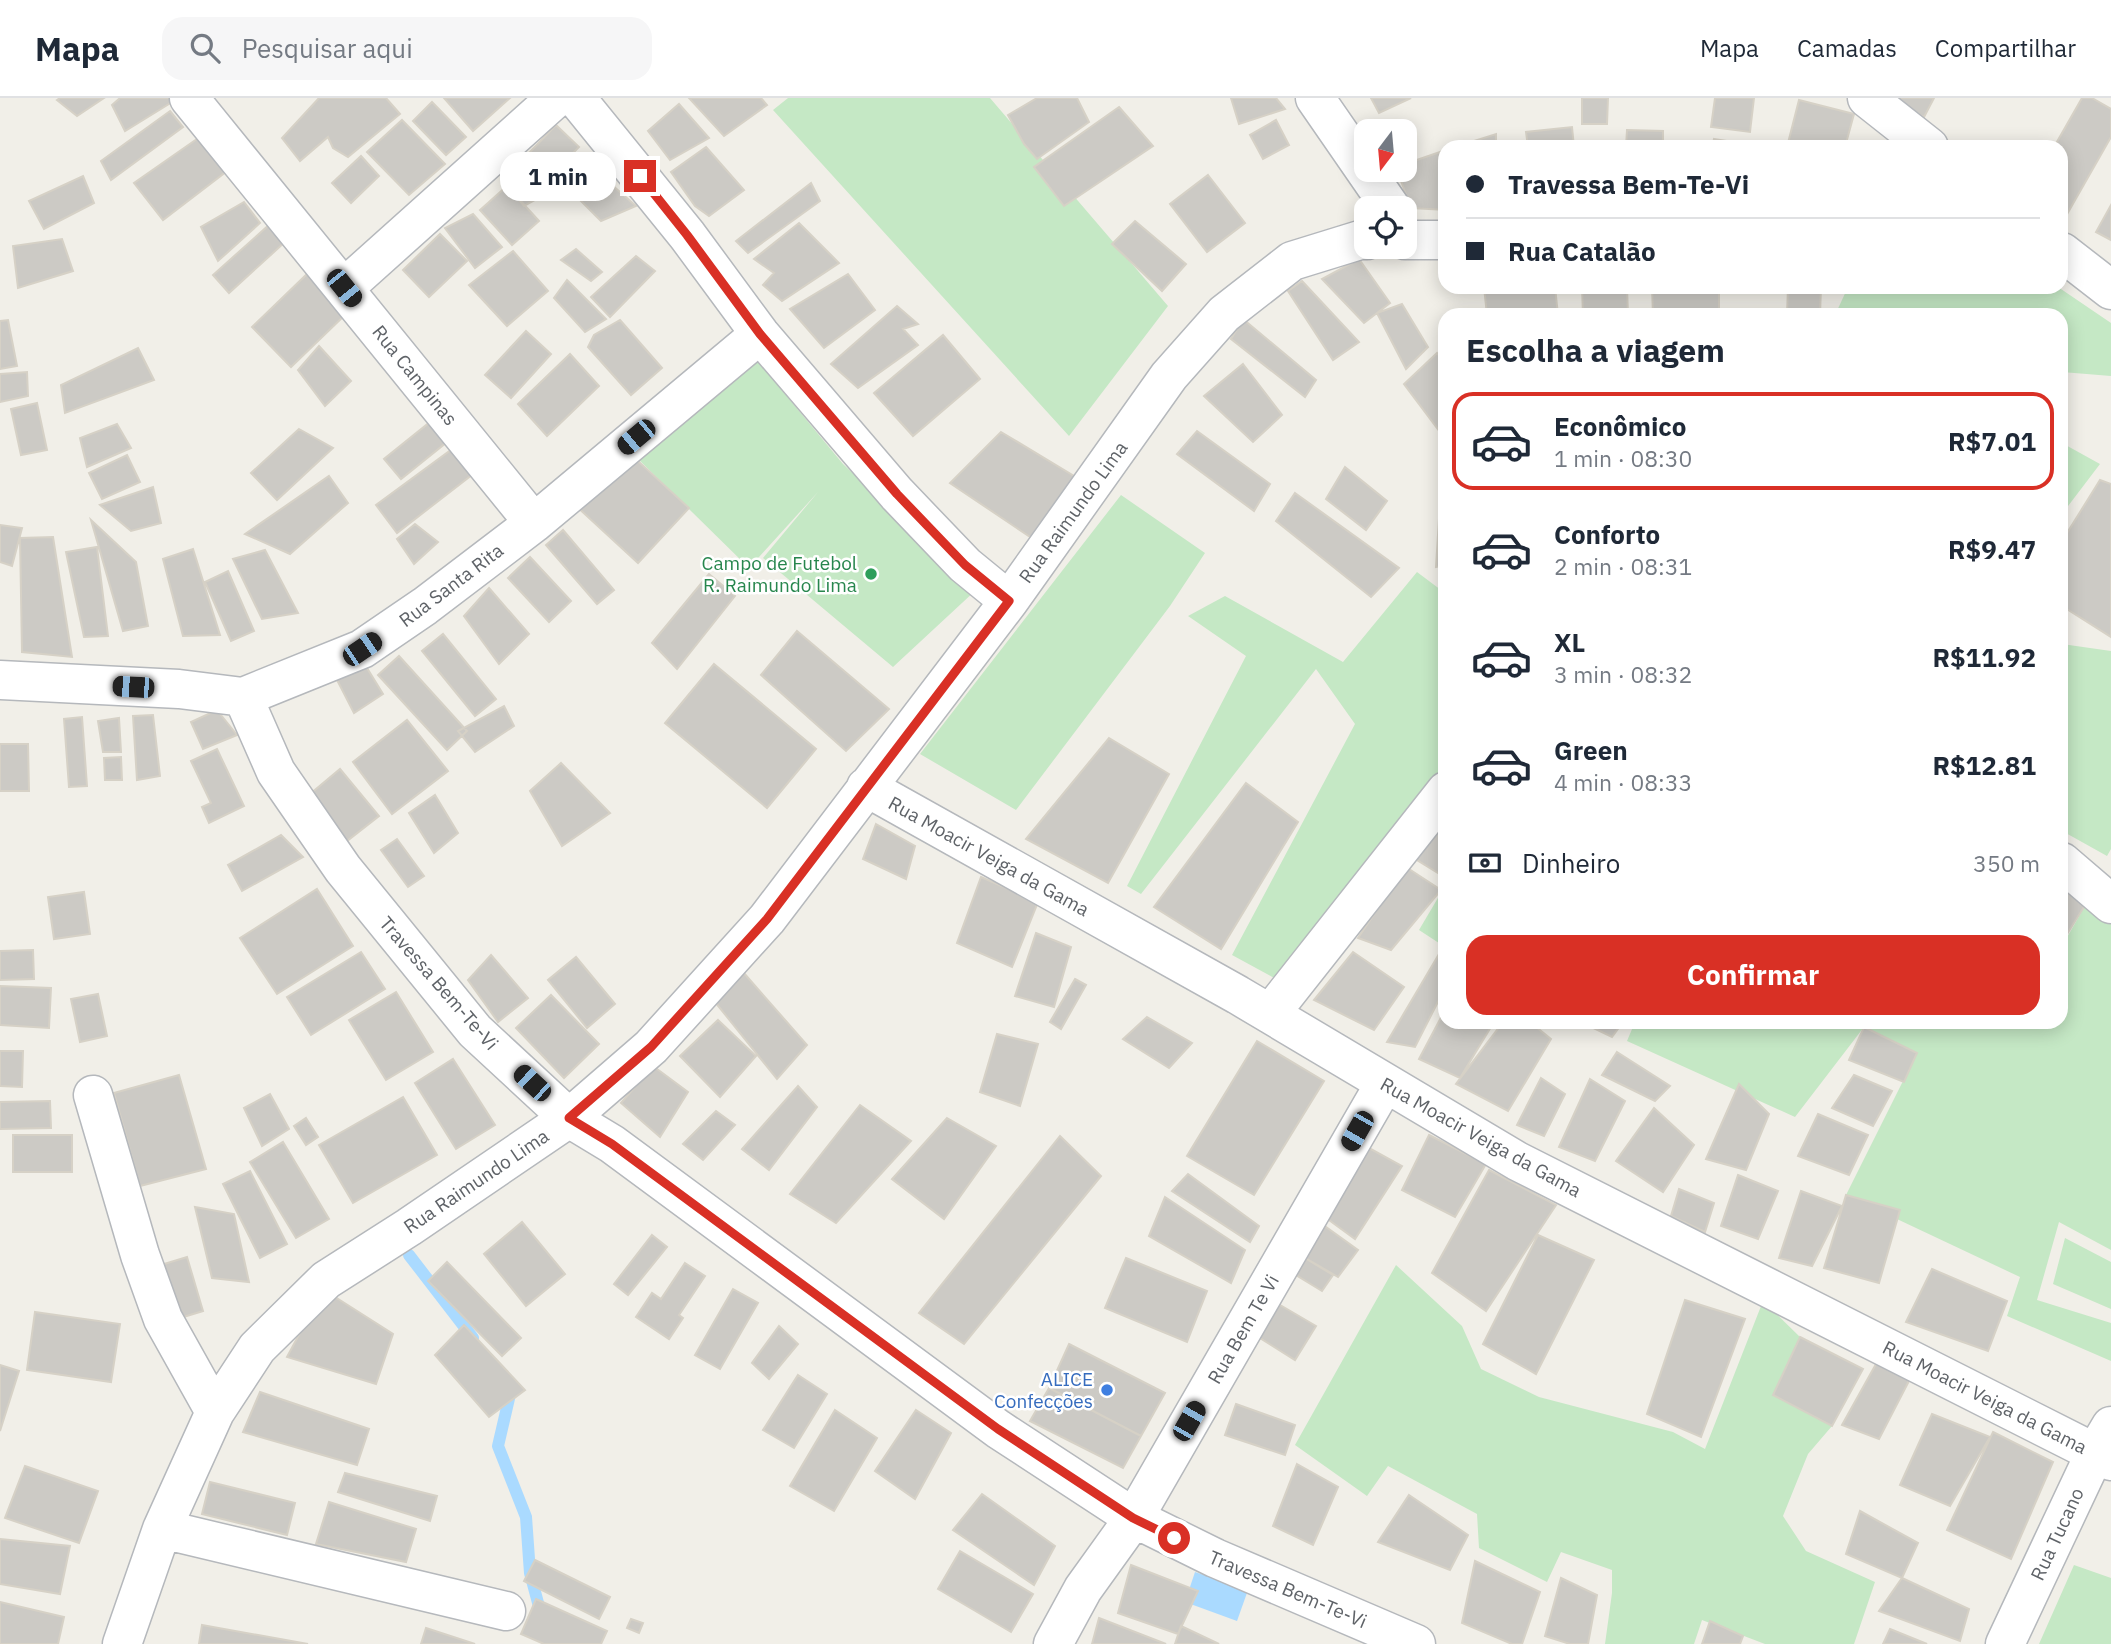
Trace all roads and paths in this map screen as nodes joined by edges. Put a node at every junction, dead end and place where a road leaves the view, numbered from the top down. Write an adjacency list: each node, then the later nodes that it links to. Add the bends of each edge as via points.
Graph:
1 (189, 98): 10 (street, Rua Campinas)
2 (556, 98): 10 (street)
3 (576, 98): 12 (street)
4 (1315, 98): 7 (street)
5 (1867, 98): 6 (street)
6 (1920, 140)
7 (1383, 196)
8 (1354, 242): 14 (street, Rua Raimundo Lima, via 1292,261 1224,314 1169,376)
9 (2068, 257): 11 (street)
10 (344, 288): 13 (street, Rua Campinas)
11 (2111, 290)
12 (760, 334): 13 (street, Rua Santa Rita); 14 (street, via 897,494 965,565)
13 (534, 523): 16 (street, Rua Santa Rita, via 362,649)
14 (1009, 601): 17 (street, Rua Raimundo Lima)
15 (0, 680): 16 (street, Rua Santa Rita)
16 (243, 696): 24 (street, Travessa Bem-Te-Vi, via 276,772 343,869 475,1031)
17 (866, 786): 21 (street, Rua Moacir Veiga da Gama); 24 (street, Rua Raimundo Lima, via 767,919 651,1047)
18 (1438, 801): 21 (street)
19 (2068, 867): 20 (street)
20 (2111, 904)
21 (1270, 1014): 22 (street, Rua Moacir Veiga da Gama)
22 (1385, 1083): 26 (street, Rua Moacir Veiga da Gama, via 1517,1161); 27 (street, Rua Bem Te Vi)
23 (93, 1096): 25 (street, via 163,1319)
24 (569, 1118): 25 (street, Rua Raimundo Lima, via 326,1280 257,1348); 27 (street, Travessa Bem-Te-Vi, via 612,1144 998,1429)
25 (215, 1412): 28 (street, Rua Raimundo Lima)
26 (2106, 1447): 33 (street, Rua Tucano)
27 (1133, 1518): 31 (street, Rua Bem Te Vi, via 1083,1589); 32 (street, Travessa Bem-Te-Vi)
28 (162, 1529): 29 (street); 30 (street, Rua Raimundo Lima)
29 (506, 1611)
30 (122, 1644)
31 (1053, 1644)
32 (1416, 1644)
33 (2005, 1644)

